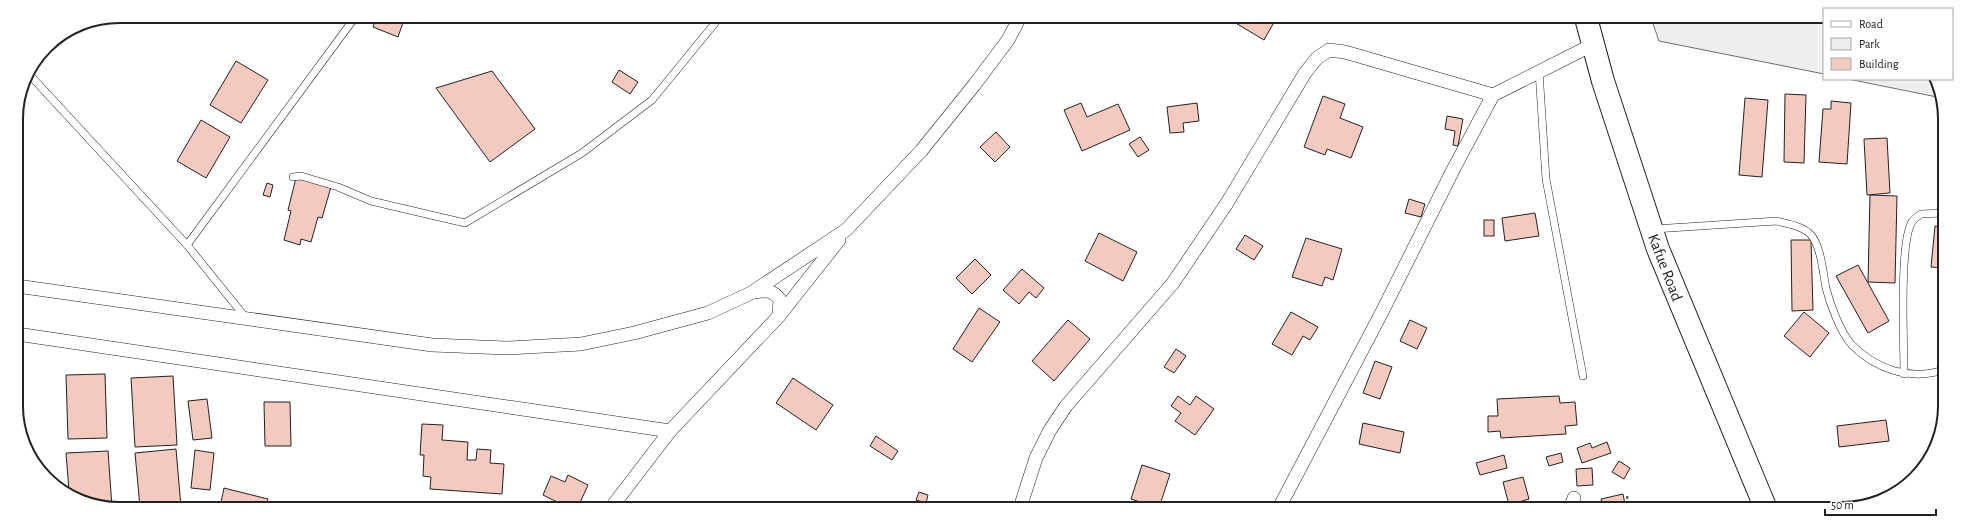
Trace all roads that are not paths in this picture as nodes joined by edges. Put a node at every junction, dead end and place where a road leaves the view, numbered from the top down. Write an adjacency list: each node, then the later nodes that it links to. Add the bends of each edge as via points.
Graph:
1 (351, 23): 13 (lane)
2 (715, 23): 9 (lane, via 652,100 582,153 465,223 371,201 338,187 301,176)
3 (1017, 23): 12 (street, via 1008,40 926,145)
4 (1588, 23): 5 (highway, Kafue Road)
5 (1594, 44): 6 (street); 11 (highway, Kafue Road, via 1603,81)
6 (1539, 71): 8 (street); 21 (lane, via 1546,179)
7 (32, 78): 13 (lane)
8 (1493, 95): 24 (street, via 1345,52 1329,50 1317,58 1305,72 1227,203 1173,283 1066,406 1050,430 1036,458); 25 (street)
9 (293, 177)
10 (1938, 213): 20 (lane, via 1921,214 1912,223 1906,244)
11 (1652, 229): 20 (lane, via 1777,221 1796,226 1811,235 1820,255 1826,289 1835,314 1851,343 1875,363); 26 (highway, Kafue Road, via 1658,250)
12 (846, 230): 15 (street); 16 (street)
13 (187, 245): 17 (lane)
14 (23, 287): 17 (street)
15 (751, 293): 16 (street, via 767,290 775,293 780,300); 17 (street, via 708,313 634,333 581,344 506,348 432,345)
16 (779, 316): 22 (street)
17 (246, 318)
18 (23, 335): 22 (street)
19 (1938, 372): 20 (lane)
20 (1904, 374)
21 (1583, 376)
22 (670, 431): 23 (street)
23 (616, 502)
24 (1022, 502)
25 (1282, 502)
26 (1763, 502)

